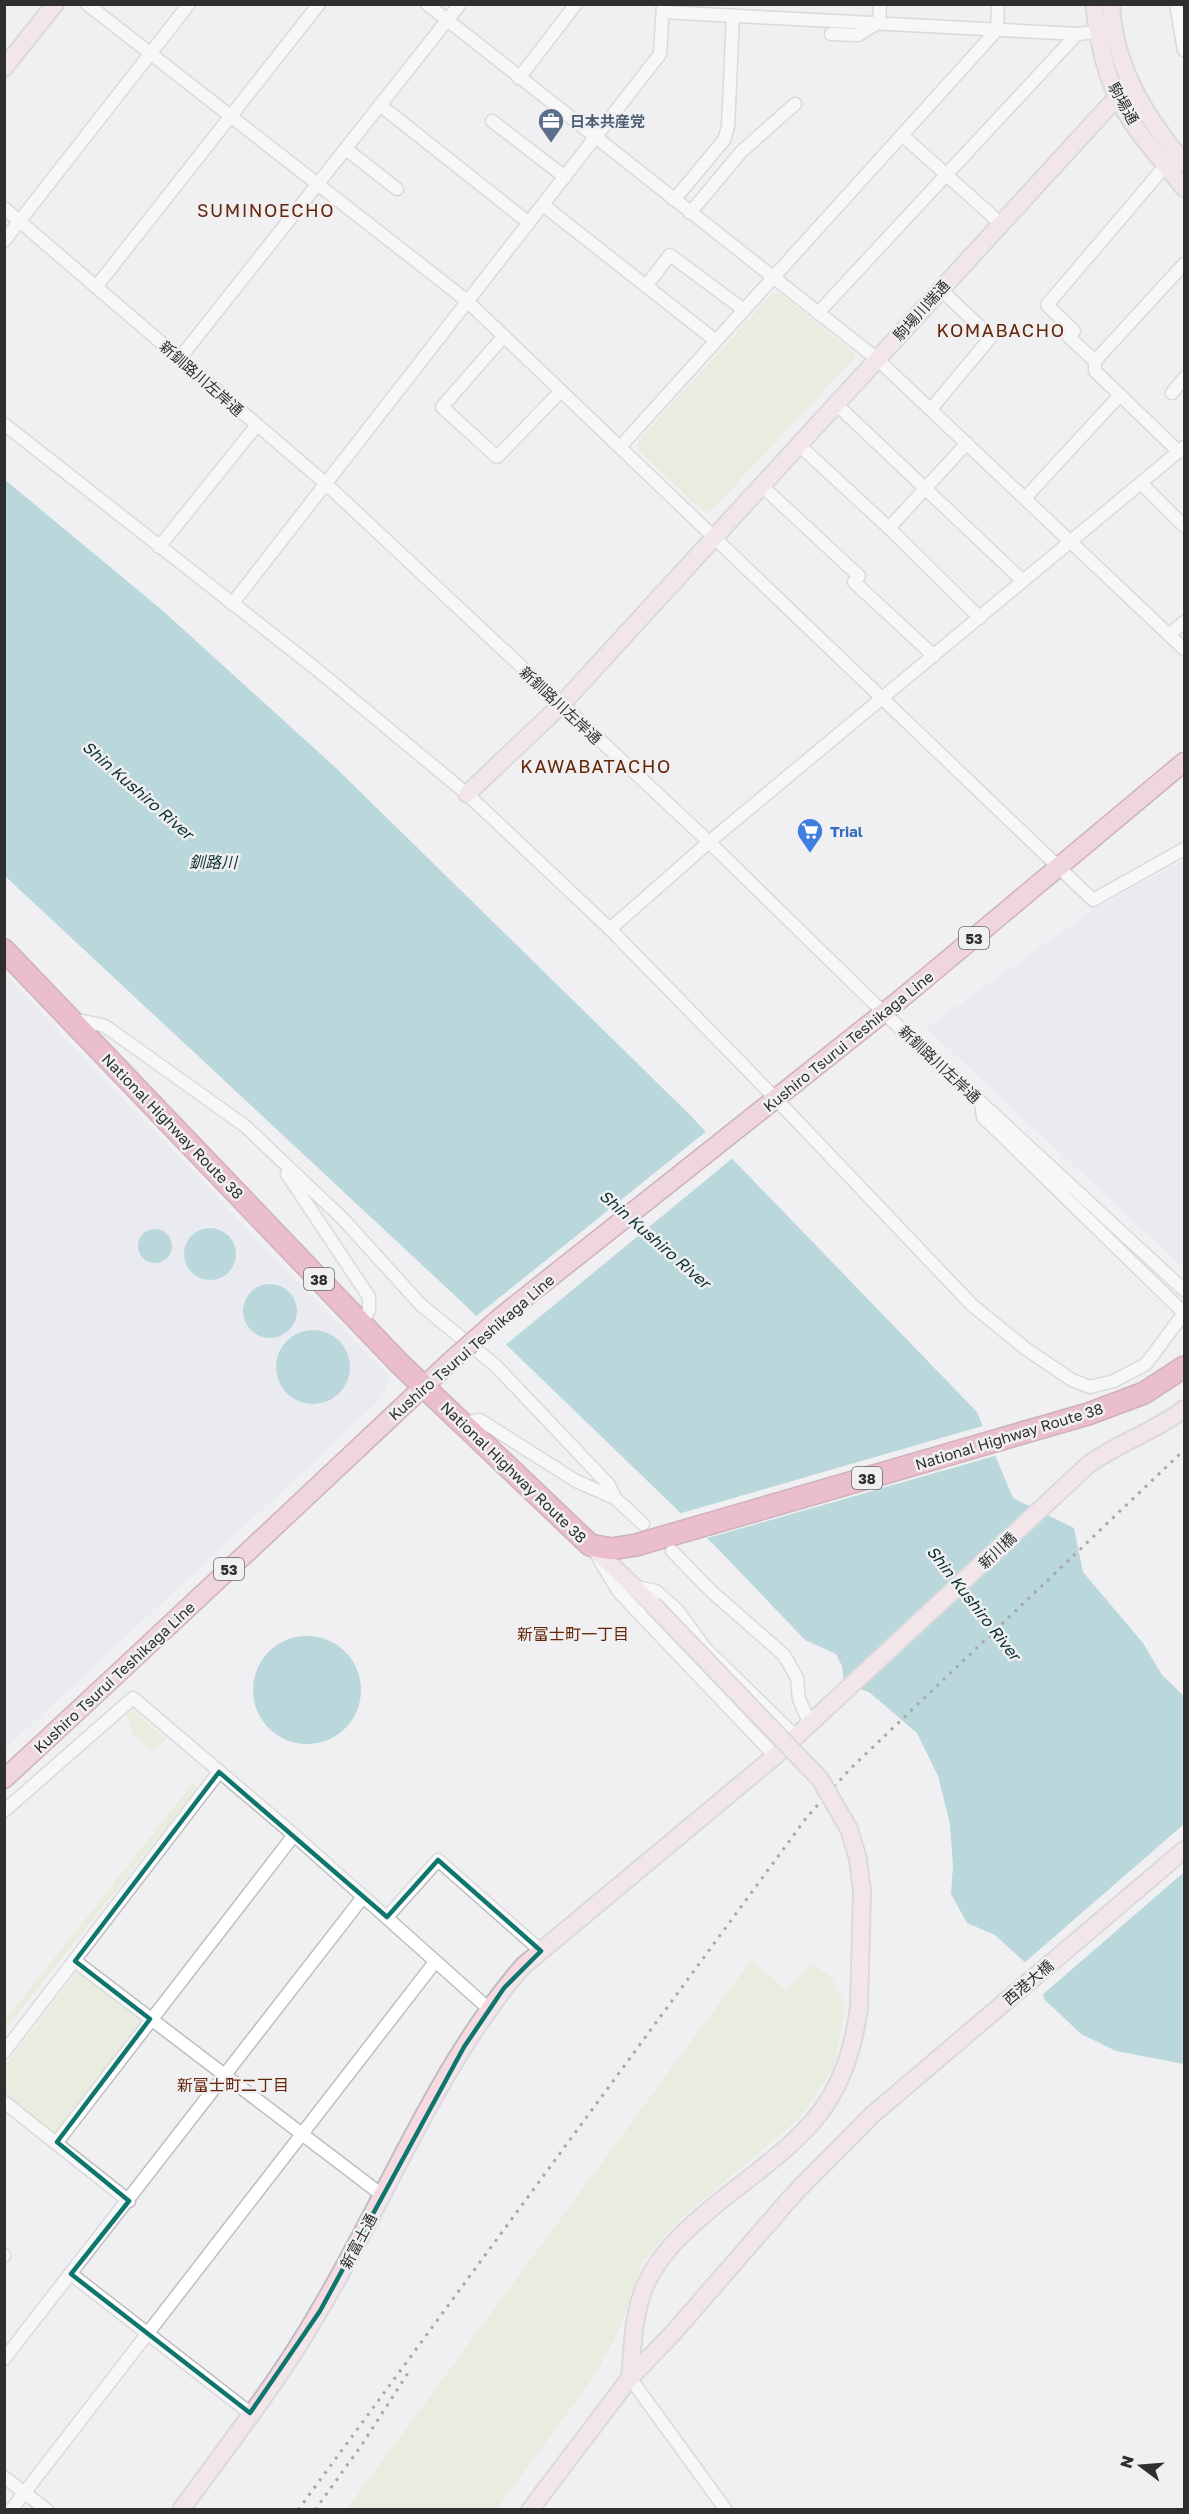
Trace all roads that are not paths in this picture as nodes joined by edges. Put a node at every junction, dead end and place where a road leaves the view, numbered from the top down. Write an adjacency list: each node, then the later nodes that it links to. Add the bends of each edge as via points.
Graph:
1 (56, 4): 23 (street)
2 (87, 4): 22 (street)
3 (189, 4): 22 (street)
4 (319, 4): 29 (street)
5 (427, 4): 15 (street)
6 (460, 4): 15 (street)
7 (576, 4): 24 (street)
8 (880, 4): 16 (street)
9 (998, 4): 17 (street)
10 (1094, 4): 18 (street, 駒場通)
11 (1111, 4): 25 (street, 駒場通, via 1118,52)
12 (1176, 4): 21 (street)
13 (663, 8): 14 (street); 32 (street, via 660,54)
14 (733, 16): 16 (street); 33 (street)
15 (447, 21): 24 (street); 28 (street)
16 (879, 22): 17 (street); 19 (street, via 858,35)
17 (997, 30): 20 (street); 31 (street)
18 (1098, 32): 20 (street); 26 (street, 駒場通)
19 (831, 34)
20 (1077, 34): 38 (street)
21 (1185, 50)
22 (148, 55): 29 (street); 47 (street)
23 (4, 68)
24 (519, 78): 32 (street)
25 (1130, 83): 26 (street, 駒場川端通); 36 (street, 駒場通, via 1155,127)
26 (1117, 96): 37 (street, 駒場通); 49 (street, 駒場川端通)
27 (795, 104): 35 (street)
28 (380, 105): 34 (street); 48 (street)
29 (229, 118): 40 (street); 54 (street)
30 (492, 121): 39 (street)
31 (902, 135): 38 (street); 52 (street)
32 (595, 138): 39 (street); 43 (street)
33 (724, 141): 35 (street); 43 (street)
34 (346, 149): 40 (street); 42 (street)
35 (741, 153): 46 (street)
36 (1185, 163)
37 (1166, 165): 41 (street, 駒場通); 63 (street, via 1047,305 1074,331 1069,338)
38 (947, 175): 49 (street); 58 (street)
39 (565, 177): 44 (street)
40 (318, 186): 56 (street); 61 (street)
41 (1184, 187)
42 (397, 189)
43 (674, 200): 46 (street)
44 (543, 204): 48 (street); 53 (street)
45 (4, 208): 47 (street, 新釧路川左岸通)
46 (690, 213): 52 (street)
47 (21, 222): 50 (street); 54 (street, 新釧路川左岸通)
48 (529, 223): 56 (street)
49 (1000, 223): 55 (street, 駒場川端通)
50 (4, 242)
51 (1185, 264): 63 (street)
52 (773, 279): 57 (street); 58 (street)
53 (646, 286): 57 (street, via 670,255); 60 (street)
54 (96, 287): 61 (street, 新釧路川左岸通)
55 (940, 289): 62 (street, 駒場川端通); 69 (street, via 990,337)
56 (466, 300): 59 (street); 76 (street)
57 (744, 310): 60 (street)
58 (818, 314): 62 (street)
59 (504, 336): 65 (street); 65 (street, via 442,408 496,458)
60 (716, 341): 74 (street)
61 (180, 358): 71 (street, 新釧路川左岸通)
62 (877, 359): 68 (street, 駒場川端通); 69 (street)
63 (1095, 361): 67 (street, via 1095,371)
64 (1185, 378): 66 (street)
65 (561, 391): 74 (street)
66 (1172, 393)
67 (1120, 395): 75 (street); 80 (street)
68 (836, 404): 73 (street, 駒場川端通); 79 (street)
69 (931, 409): 72 (street)
70 (4, 424): 85 (street)
71 (257, 426): 76 (street, 新釧路川左岸通); 85 (street)
72 (968, 443): 79 (street); 80 (street)
73 (799, 445): 78 (street, 駒場川端通); 82 (street)
74 (620, 447): 83 (street)
75 (1182, 450): 77 (street)
76 (324, 482): 87 (street); 94 (street, 新釧路川左岸通)
77 (1141, 483): 81 (street); 84 (street)
78 (762, 486): 83 (street, 駒場川端通); 92 (street, via 859,576 854,582)
79 (925, 488): 82 (street); 86 (street)
80 (1026, 497): 84 (street)
81 (1185, 526)
82 (889, 528): 88 (street)
83 (713, 537): 93 (street); 94 (street, 駒場川端通)
84 (1071, 539): 86 (street); 90 (street)
85 (159, 547): 87 (street)
86 (1023, 581): 88 (street)
87 (232, 604): 96 (street)
88 (980, 618): 92 (street)
89 (1185, 622): 90 (street)
90 (1169, 634): 91 (street)
91 (1185, 649)
92 (934, 656): 93 (street)
93 (883, 699): 97 (street); 99 (street)
94 (561, 705): 96 (street, 駒場川端通); 97 (street, 新釧路川左岸通)
95 (1185, 762): 99 (main road, Kushiro Tsurui Teshikaga Line / 53)
96 (467, 794): 100 (street)
97 (709, 842): 100 (street); 102 (street, 新釧路川左岸通)
98 (1185, 849): 99 (street, via 1093,900)
99 (1060, 866): 102 (main road, Kushiro Tsurui Teshikaga Line / 53)
100 (610, 928): 104 (street)
101 (4, 950): 103 (highway, National Highway Route 38 / 38)
102 (884, 1013): 104 (main road, Kushiro Tsurui Teshikaga Line / 53); 105 (street, 新釧路川左岸通)
103 (70, 1018): 106 (street, via 105,1026 245,1125); 108 (highway, National Highway Route 38 / 38)
104 (776, 1099): 105 (street, via 972,1305 1055,1370 1090,1387 1114,1381 1146,1364 1184,1313 983,1118); 110 (main road, Kushiro Tsurui Teshikaga Line / 53, bridge, via 503,1315)
105 (981, 1102): 107 (street, 新釧路川左岸通)
106 (275, 1155): 108 (street, via 369,1297 369,1310); 113 (street, via 343,1219 421,1305 496,1366 609,1485)
107 (1185, 1290)
108 (362, 1324): 110 (highway, National Highway Route 38 / 38)
109 (1185, 1367): 115 (highway, National Highway Route 38 / 38, via 1144,1393)
110 (423, 1387): 112 (highway, National Highway Route 38 / 38); 122 (main road, Kushiro Tsurui Teshikaga Line / 53)
111 (1185, 1409): 118 (street, 新川橋, via 1109,1449 1088,1465)
112 (463, 1423): 113 (street, via 480,1420 576,1481); 116 (highway, National Highway Route 38 / 38)
113 (615, 1498): 114 (street)
114 (643, 1524)
115 (668, 1543): 116 (highway, National Highway Route 38 / 38, via 611,1549); 118 (street, via 711,1591 784,1655 796,1678 799,1699)
116 (590, 1545): 117 (street); 120 (street, via 619,1592)
117 (635, 1587): 119 (street, via 656,1591 670,1604 705,1648); 143 (street, bridge, via 820,1779 849,1829 862,1891 859,2007 845,2071 819,2115 780,2154 694,2223 668,2249 649,2277 635,2323)
118 (810, 1724): 119 (street, 新川橋)
119 (796, 1737): 120 (street, 新川橋)
120 (775, 1756): 128 (street, 新富士通)
121 (219, 1772): 123 (street, via 133,1698); 124 (street); 129 (street)
122 (4, 1779)
123 (4, 1811)
124 (294, 1835): 126 (street); 132 (street)
125 (1185, 1850): 143 (street, 西港大橋, via 872,2115 793,2195)
126 (363, 1897): 127 (street); 134 (street)
127 (387, 1917): 128 (street, via 438,1860); 130 (street)
128 (541, 1951): 131 (street, 新富士通, via 523,1966)
129 (75, 1961): 132 (street); 133 (street)
130 (435, 1962): 131 (street); 136 (street)
131 (489, 2009): 138 (street, 新富士通)
132 (150, 2019): 134 (street); 137 (street)
133 (4, 2052)
134 (225, 2075): 136 (street); 139 (street)
135 (4, 2102): 137 (street)
136 (302, 2134): 138 (street); 141 (street)
137 (57, 2142): 139 (street)
138 (382, 2195): 144 (street, 新富士通, via 320,2311)
139 (129, 2201): 140 (street)
140 (71, 2274): 141 (street); 142 (street)
141 (148, 2334): 144 (street); 146 (street)
142 (7, 2351)
143 (630, 2378): 150 (street, 西港大橋); 151 (street)
144 (250, 2413): 149 (street, 新富士通)
145 (4, 2477): 146 (street)
146 (24, 2492): 147 (street); 148 (street)
147 (10, 2510)
148 (47, 2510)
149 (181, 2510)
150 (530, 2510)
151 (726, 2510)

